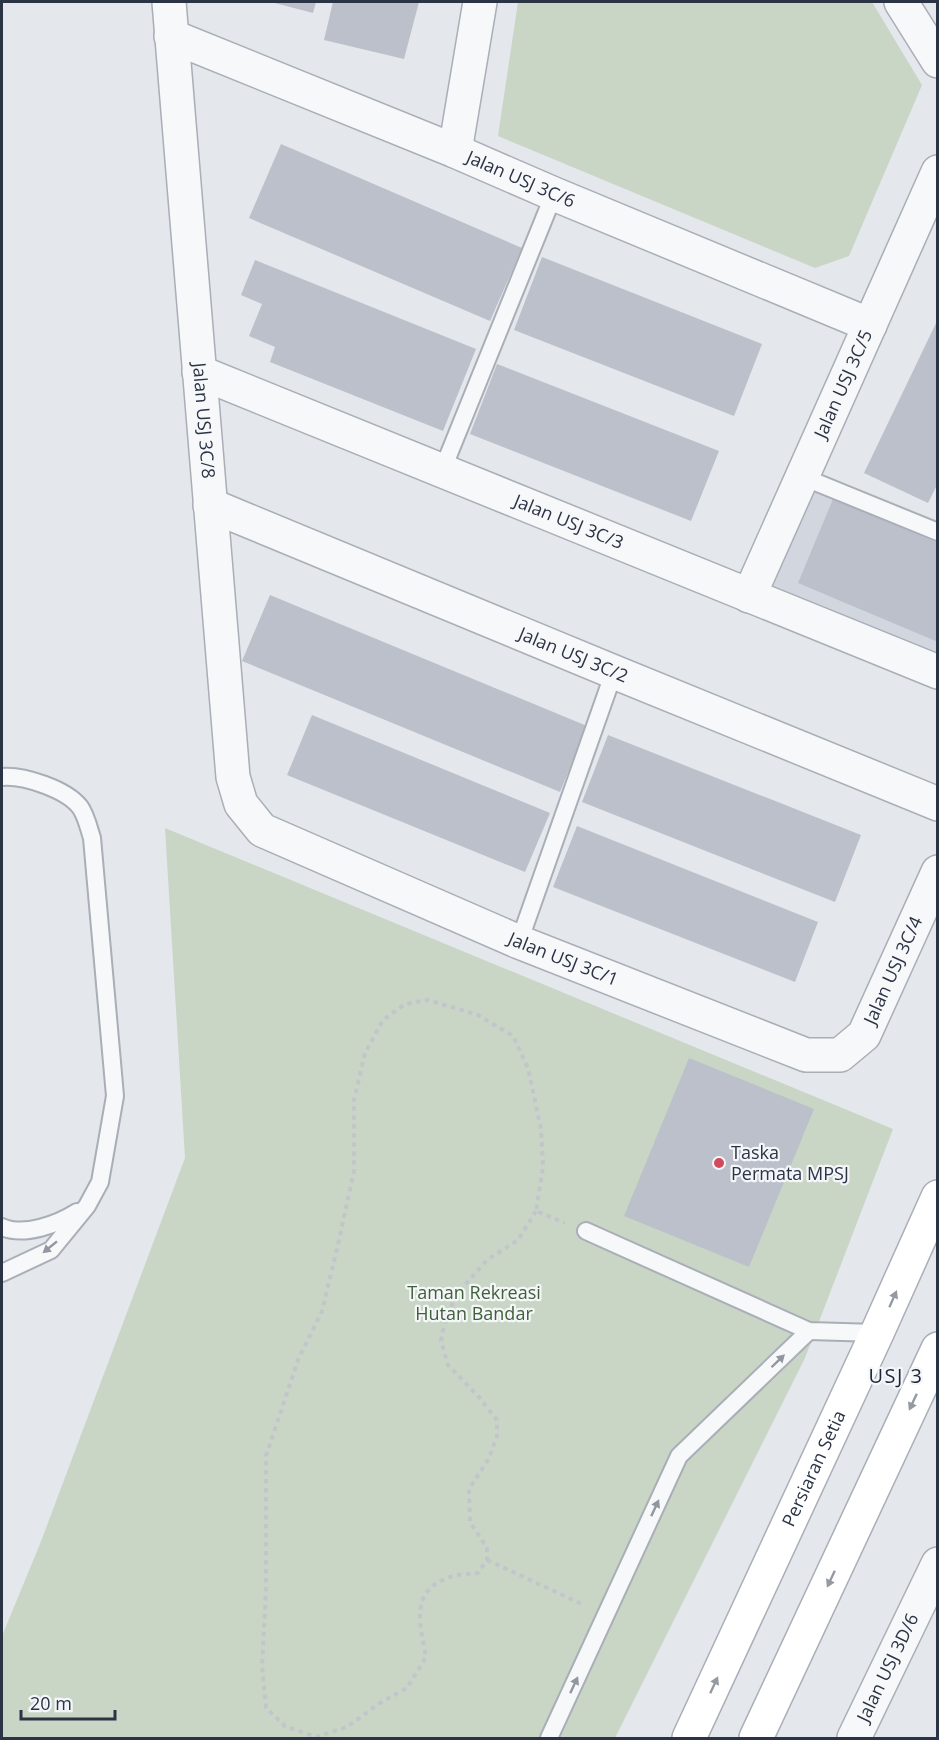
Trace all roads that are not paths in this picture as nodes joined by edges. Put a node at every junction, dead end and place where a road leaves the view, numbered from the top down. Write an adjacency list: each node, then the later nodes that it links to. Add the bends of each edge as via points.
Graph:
1 (169, 2): 4 (street, Jalan USJ 3C/8)
2 (480, 2): 6 (street)
3 (901, 2): 5 (street)
4 (171, 36): 6 (street, Jalan USJ 3C/6); 10 (street, Jalan USJ 3C/8)
5 (938, 61)
6 (455, 151): 8 (street, Jalan USJ 3C/6)
7 (938, 172): 9 (street, Jalan USJ 3C/5)
8 (554, 194): 9 (street, Jalan USJ 3C/6); 11 (lane)
9 (870, 325): 12 (street, Jalan USJ 3C/5)
10 (199, 372): 11 (street, Jalan USJ 3C/3); 13 (street, Jalan USJ 3C/8)
11 (442, 471): 15 (street, Jalan USJ 3C/3)
12 (803, 477): 14 (lane); 15 (street, Jalan USJ 3C/5)
13 (210, 505): 16 (street, Jalan USJ 3C/2); 20 (street, Jalan USJ 3C/8, via 233,777 242,804)
14 (938, 532)
15 (749, 596): 17 (street, Jalan USJ 3C/3)
16 (614, 672): 19 (street, Jalan USJ 3C/2); 22 (lane)
17 (938, 672)
18 (2, 777): 25 (lane, via 35,782 64,793 80,807 92,838 115,1096 100,1182)
19 (938, 804)
20 (262, 830): 22 (street, Jalan USJ 3C/1)
21 (938, 872): 23 (street, Jalan USJ 3C/4)
22 (519, 942): 23 (street, Jalan USJ 3C/1, via 806,1055 840,1055)
23 (864, 1035)
24 (938, 1197): 30 (main road, Persiaran Setia, one-way to 24)
25 (87, 1206): 26 (lane, via 62,1222 36,1229); 28 (lane, one-way to 28, via 51,1250)
26 (2, 1227)
27 (586, 1232): 29 (lane)
28 (2, 1273)
29 (809, 1331): 30 (lane); 33 (lane, one-way to 29, via 679,1456)
30 (877, 1333): 34 (main road, Persiaran Setia, one-way to 30)
31 (938, 1349): 35 (main road, one-way to 35)
32 (938, 1564): 36 (street, Jalan USJ 3D/6)
33 (549, 1738)
34 (689, 1738)
35 (756, 1738)
36 (854, 1738)

